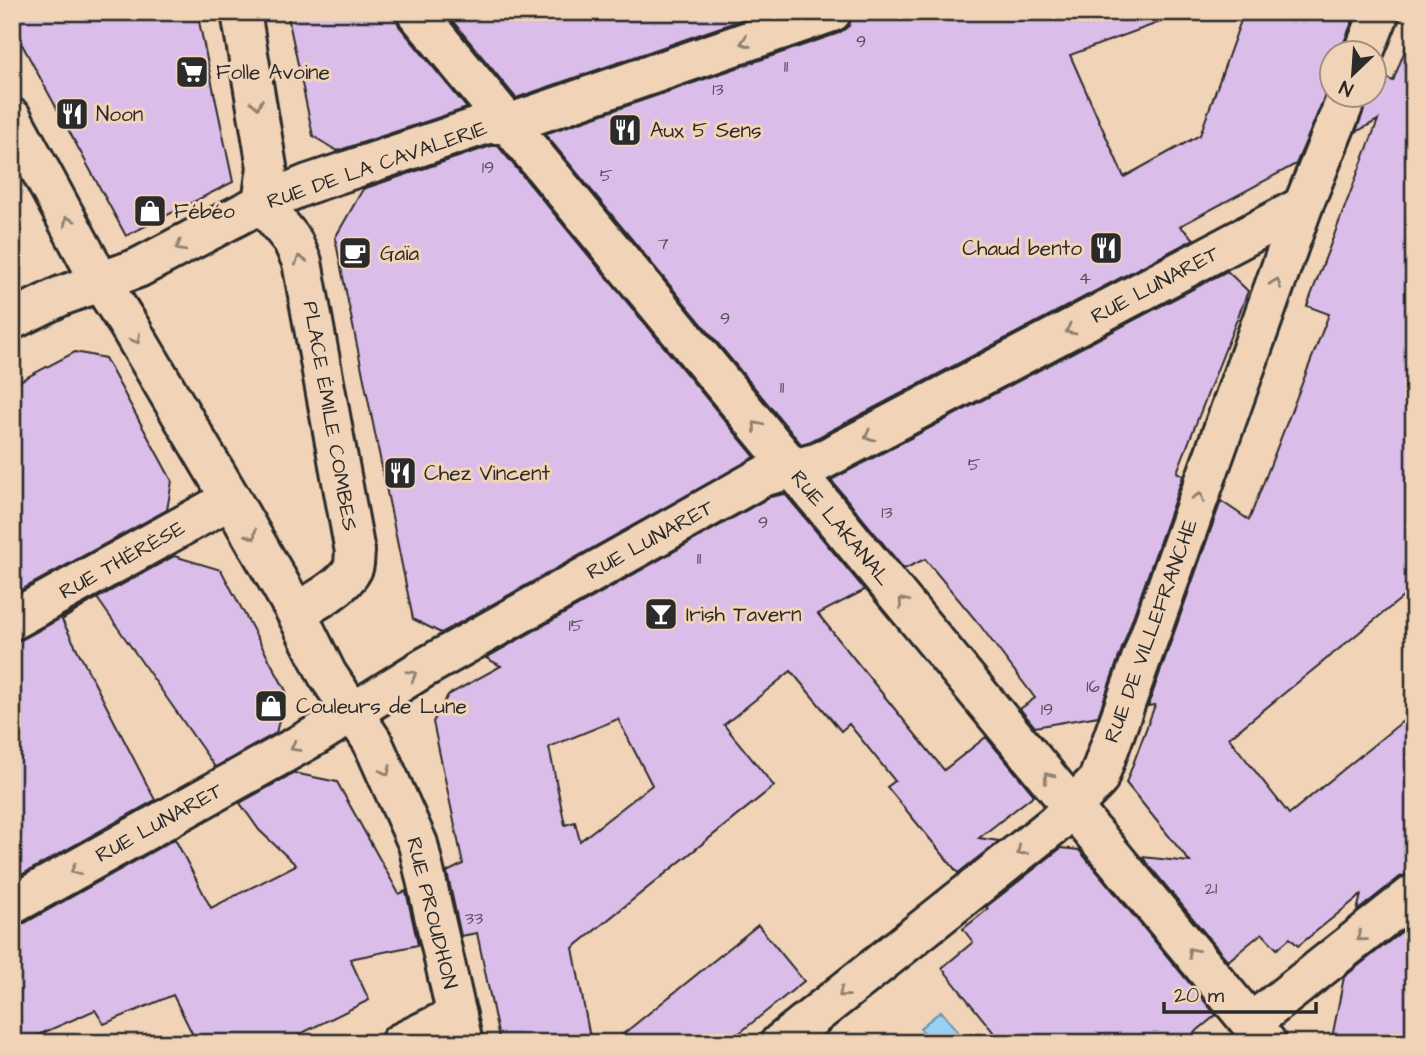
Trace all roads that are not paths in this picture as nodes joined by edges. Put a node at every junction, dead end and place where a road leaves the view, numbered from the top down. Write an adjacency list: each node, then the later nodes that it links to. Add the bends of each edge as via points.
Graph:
1 (241, 12): 9 (street, one-way to 9, via 267,167)
2 (416, 12): 8 (street, RUE LAKANAL)
3 (832, 12): 8 (street, RUE DE LA CAVALERIE, one-way to 8)
4 (1380, 12): 5 (street)
5 (1370, 38)
6 (1342, 108): 10 (street, RUE DE VILLEFRANCHE)
7 (12, 118): 11 (street, one-way to 7)
8 (508, 124): 9 (street, RUE DE LA CAVALERIE, via 487,124); 13 (street, RUE LAKANAL, one-way to 8)
9 (262, 203): 11 (street, RUE DE LA CAVALERIE, one-way to 11, via 138,268); 15 (street, PLACE ÉMILE COMBES, one-way to 9, via 342,581 354,568 355,552 302,262 292,240)
10 (1303, 206): 13 (street, RUE LUNARET, one-way to 13, via 832,456); 18 (street, RUE DE VILLEFRANCHE, one-way to 10, via 1098,779)
11 (100, 281): 12 (street, RUE DE LA CAVALERIE); 14 (street, one-way to 14)
12 (12, 320)
13 (794, 470): 17 (street, RUE LUNARET, one-way to 13, via 762,477); 18 (street, RUE LAKANAL, one-way to 13)
14 (232, 499): 15 (street, one-way to 15); 16 (street, RUE THÉRÈSE)
15 (296, 612): 17 (street, via 327,674)
16 (12, 620)
17 (354, 711): 20 (street, RUE LUNARET, one-way to 20); 21 (street, RUE PROUDHON, one-way to 21, via 418,845)
18 (1072, 807): 22 (street, RUE LAKANAL, one-way to 18); 24 (street, RUE DE VILLEFRANCHE, one-way to 24)
19 (1414, 894): 22 (street, one-way to 22)
20 (12, 905)
21 (460, 1029): 23 (street)
22 (1259, 1033)
23 (400, 1043)
24 (780, 1043)

